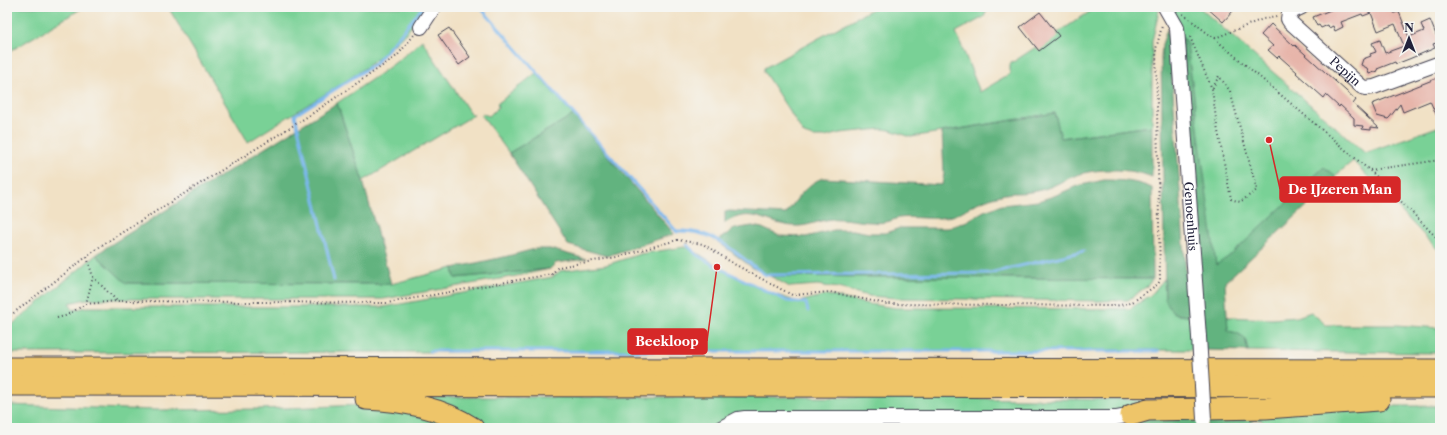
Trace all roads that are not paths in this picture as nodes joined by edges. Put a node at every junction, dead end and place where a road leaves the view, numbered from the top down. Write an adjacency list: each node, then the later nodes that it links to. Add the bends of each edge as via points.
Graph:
1 (434, 7): 4 (street)
2 (1302, 7): 5 (street, Pepijn, via 1292,11 1288,18 1362,87 1374,88)
3 (1171, 10): 13 (street, Genoenhuis, bridge, via 1177,28)
4 (421, 27)
5 (1440, 63)
6 (7, 368): 7 (highway)
7 (1440, 370)
8 (7, 385): 9 (highway)
9 (256, 386): 10 (highway); 14 (highway, via 311,396 387,400 412,404 448,415)
10 (1440, 387)
11 (1440, 396): 12 (highway, via 1288,407 1148,410)
12 (1126, 422): 15 (street, via 1116,418 745,418)
13 (1204, 424)
14 (473, 428)
15 (721, 428)

